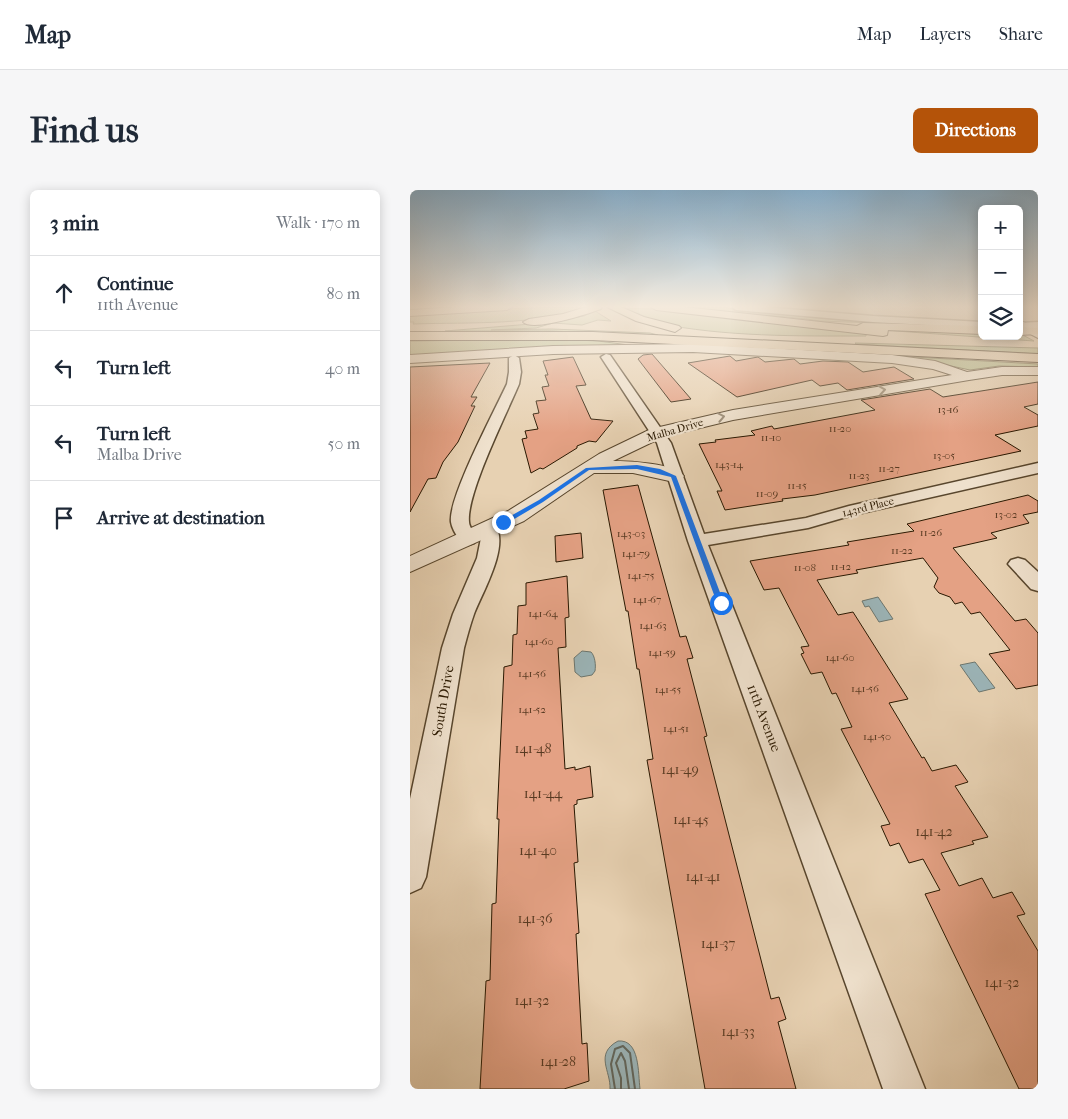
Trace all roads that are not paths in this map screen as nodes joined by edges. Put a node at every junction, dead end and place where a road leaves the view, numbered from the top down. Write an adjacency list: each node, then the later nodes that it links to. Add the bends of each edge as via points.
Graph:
1 (575, 349): 9 (street)
2 (711, 349): 11 (street, via 892,359 936,365)
3 (867, 349): 5 (highway)
4 (874, 349): 5 (highway)
5 (890, 350): 8 (highway)
6 (606, 357): 12 (street, 11th Avenue)
7 (514, 358): 16 (street, South Drive, via 516,372 513,384 462,505 460,523)
8 (1038, 358)
9 (410, 359)
10 (1038, 371): 11 (street, Malba Drive)
11 (969, 376): 12 (street, Malba Drive, one-way to 11, via 733,415)
12 (657, 433): 14 (street, Malba Drive); 15 (street, 11th Avenue)
13 (1038, 468): 17 (street, 143rd Place, via 808,523)
14 (588, 469): 15 (street, via 637,467); 16 (street, Malba Drive, via 529,509)
15 (674, 476): 17 (street, 11th Avenue)
16 (479, 534): 19 (street, Malba Drive); 21 (street, South Drive, via 491,536 488,552 452,648)
17 (697, 541): 22 (street, 11th Avenue)
18 (1018, 564): 20 (street)
19 (410, 565)
20 (1038, 584)
21 (410, 877)
22 (904, 1089)

